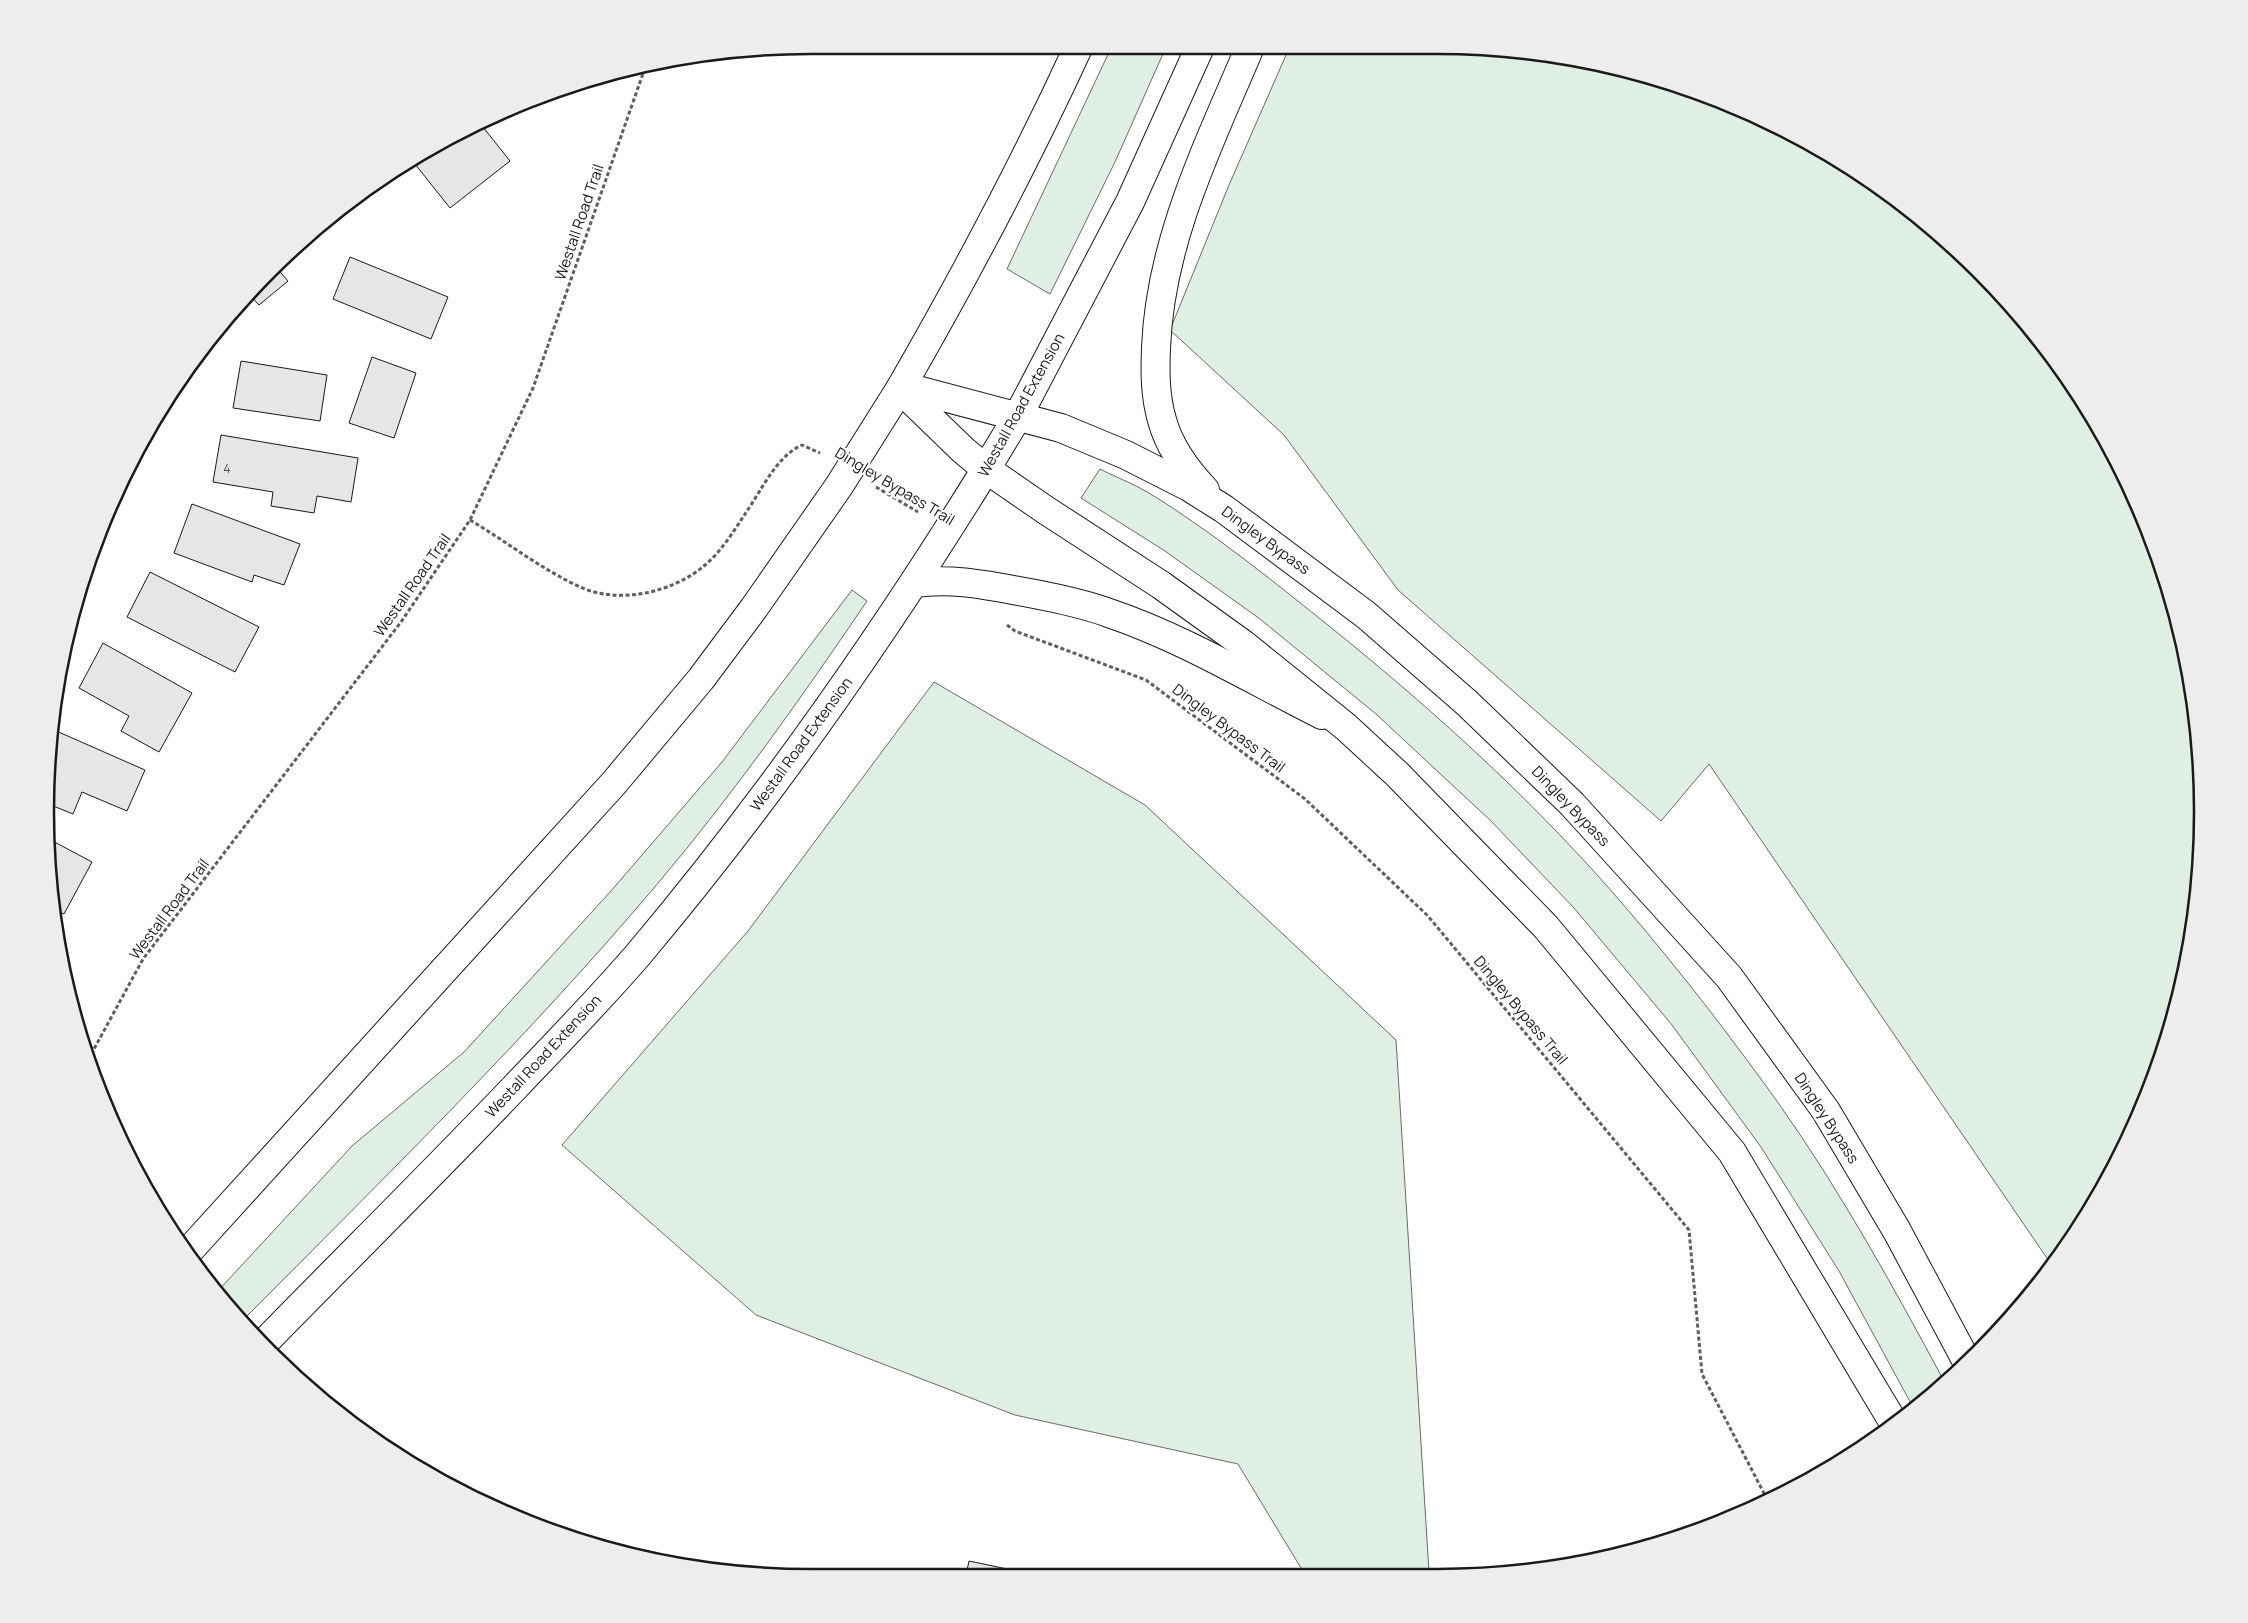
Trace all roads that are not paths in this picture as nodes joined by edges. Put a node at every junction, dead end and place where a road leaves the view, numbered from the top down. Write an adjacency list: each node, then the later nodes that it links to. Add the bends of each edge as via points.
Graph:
1 (1075, 54): 4 (main road, via 990,228)
2 (1197, 54): 5 (main road, Westall Road Extension, via 1130,202)
3 (1247, 54): 7 (main road, via 1181,212 1162,292 1157,329 1156,384 1162,422 1192,476)
4 (901, 388): 5 (main road, Dingley Bypass); 6 (main road); 10 (main road, via 754,608 701,679 614,783)
5 (1018, 416): 6 (main road, Westall Road Extension); 7 (main road, Dingley Bypass, via 1060,428 1126,455)
6 (986, 469): 8 (main road, Westall Road Extension); 9 (main road, via 1168,590 1243,644)
7 (1224, 509): 12 (main road, Dingley Bypass, via 1366,615 1468,702 1572,804 1729,977 1826,1111 1897,1231)
8 (915, 583): 9 (main road, via 955,582 1007,589 1108,612 1146,627); 11 (main road, Westall Road Extension, via 786,768 636,956 423,1183)
9 (1346, 727): 13 (main road, via 1397,774 1546,927 1732,1152)
10 (192, 1248)
11 (268, 1339)
12 (1963, 1355)
13 (1892, 1418)

